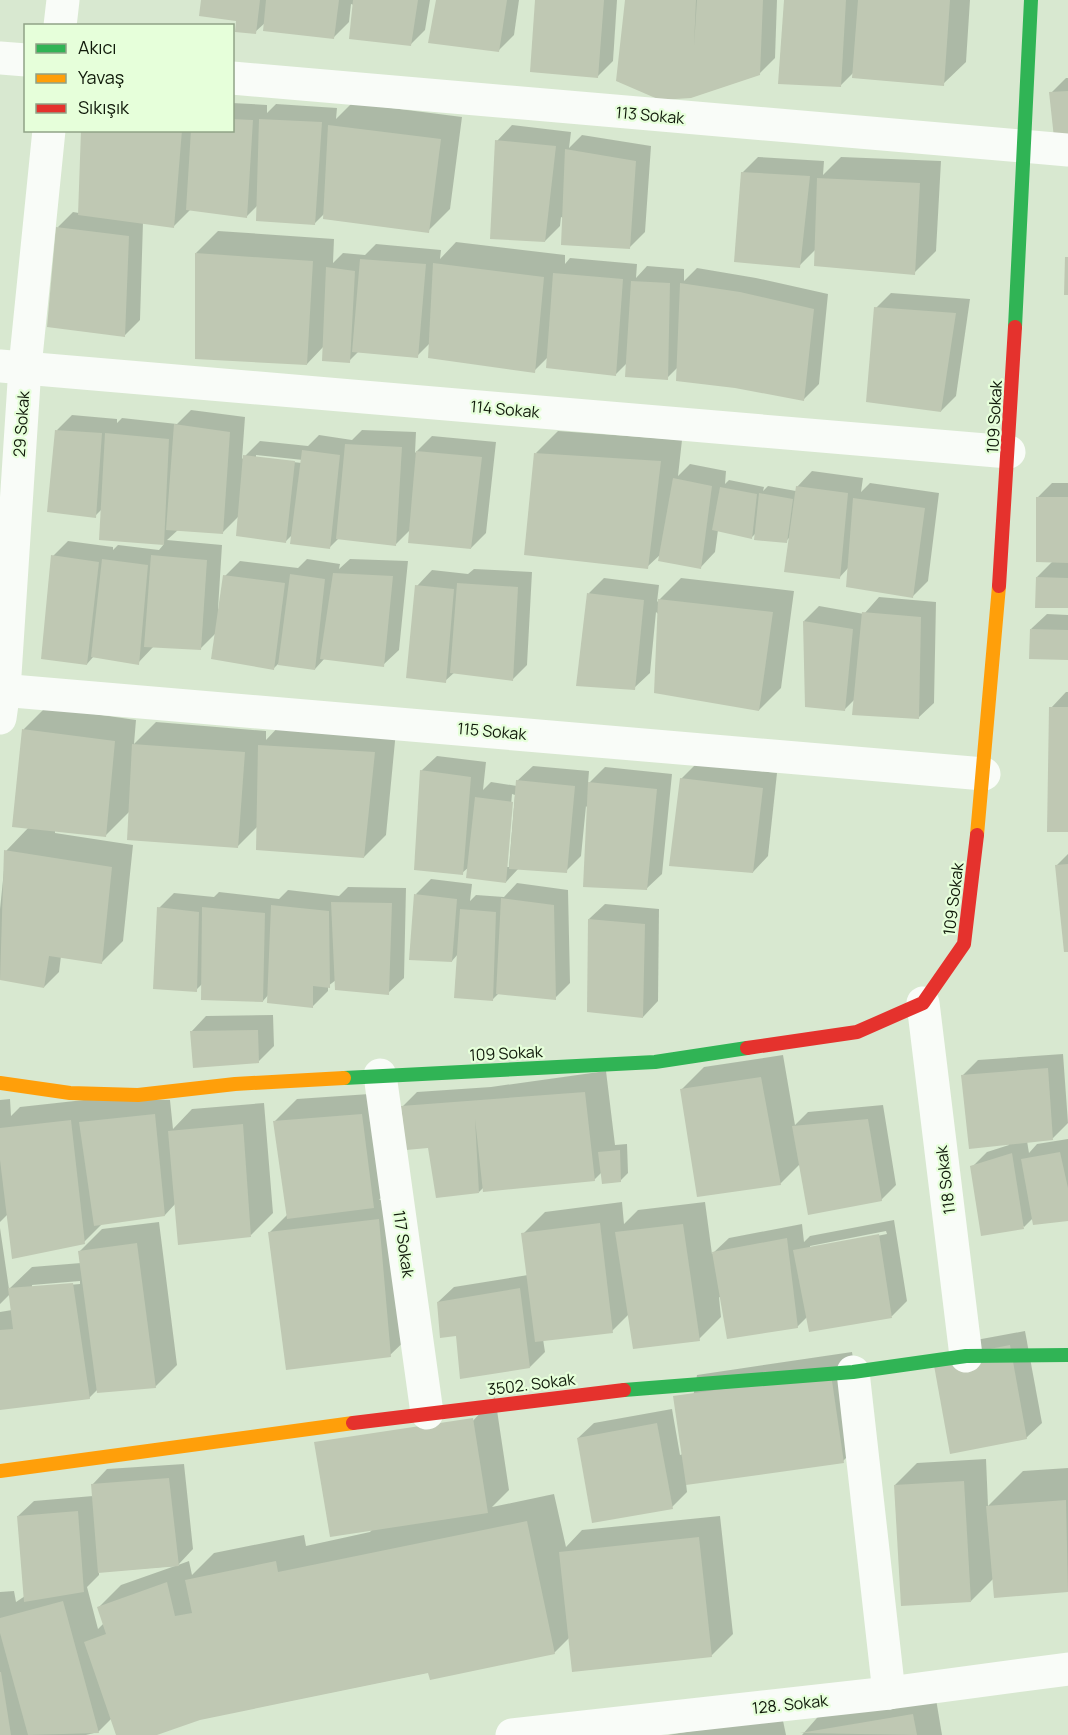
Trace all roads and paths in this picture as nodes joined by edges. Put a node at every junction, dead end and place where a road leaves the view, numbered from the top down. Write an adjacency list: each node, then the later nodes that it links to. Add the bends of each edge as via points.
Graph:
1 (63, 0): 3 (street)
2 (1031, 0): 8 (street, 109 Sokak)
3 (60, 24)
4 (0, 58): 5 (street)
5 (24, 60)
6 (234, 78): 8 (street, 113 Sokak)
7 (48, 132): 10 (street, 29 Sokak)
8 (1023, 148): 9 (street, 113 Sokak); 11 (street, 109 Sokak)
9 (1068, 150)
10 (12, 366): 11 (street, 114 Sokak); 12 (street, 29 Sokak)
11 (1009, 452): 13 (street, 109 Sokak)
12 (1, 699): 13 (street, 115 Sokak)
13 (984, 774): 14 (street, 109 Sokak, via 964,944)
14 (923, 1003): 15 (street, 109 Sokak, via 858,1032 656,1062); 18 (street, 118 Sokak)
15 (380, 1076): 16 (street, 109 Sokak, via 235,1084 138,1095 70,1093); 20 (street, 117 Sokak)
16 (0, 1083)
17 (1068, 1355): 18 (street, 3502. Sokak)
18 (966, 1356): 19 (street, 3502. Sokak)
19 (853, 1372): 20 (street, 3502. Sokak, via 621,1390); 23 (street)
20 (427, 1413): 21 (street, 3502. Sokak)
21 (0, 1471)
22 (1068, 1669): 23 (street, 128. Sokak)
23 (889, 1693): 24 (street, 128. Sokak)
24 (512, 1735)

